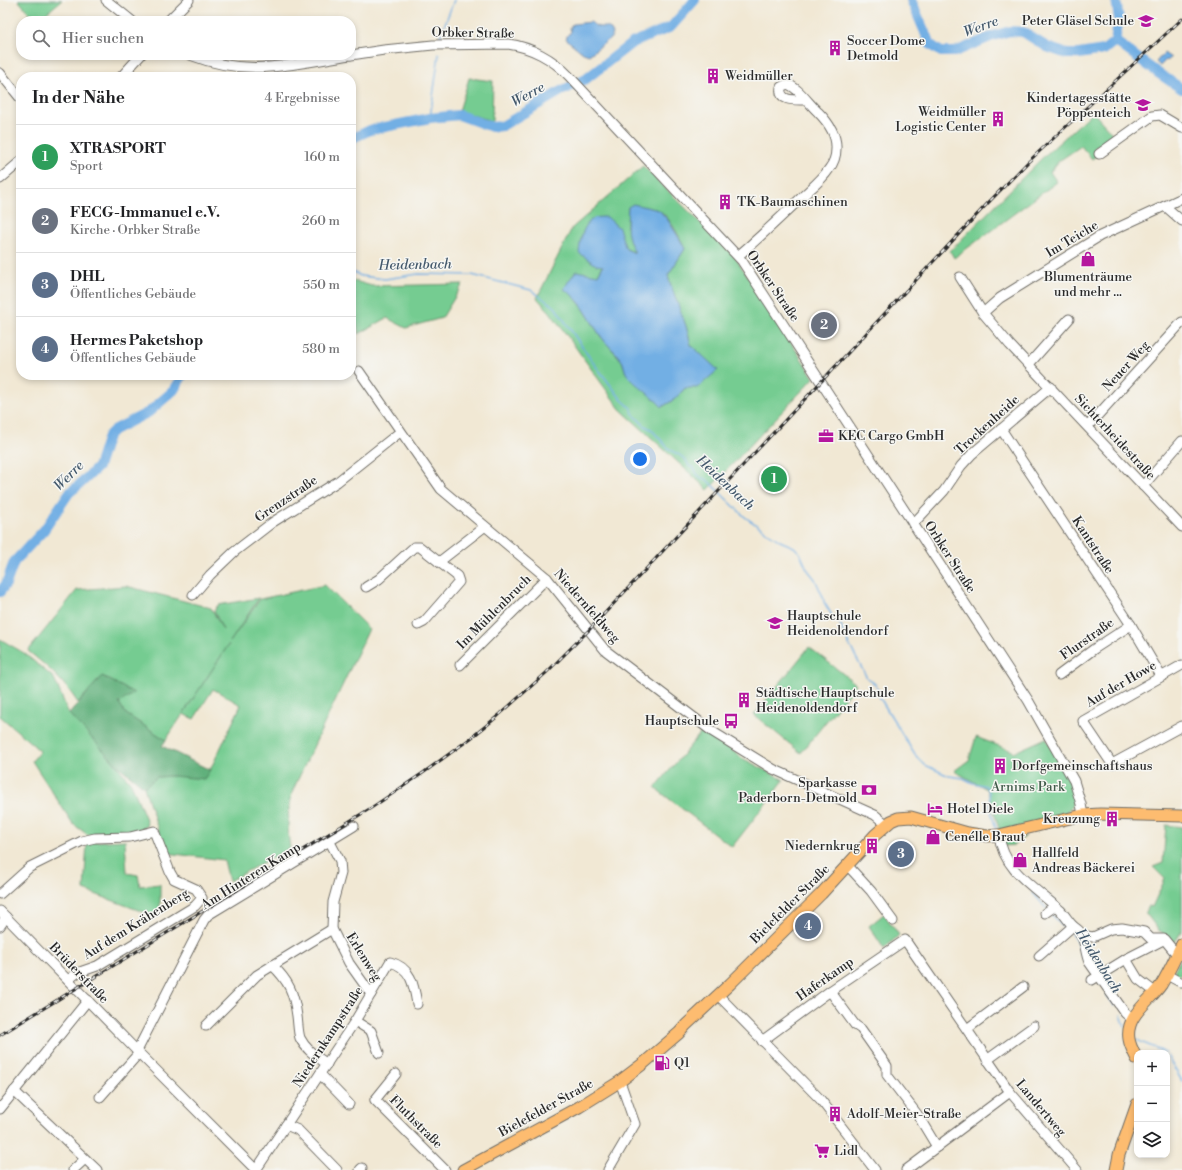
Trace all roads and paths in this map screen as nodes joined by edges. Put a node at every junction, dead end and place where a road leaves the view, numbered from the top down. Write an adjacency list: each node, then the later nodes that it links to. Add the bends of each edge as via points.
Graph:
1 (106, 0): 3 (street)
2 (189, 0): 4 (street)
3 (126, 16)
4 (173, 16)
5 (356, 54): 20 (street, Orbker Straße, via 433,45 508,44 540,54 556,64 582,89)
6 (136, 60): 9 (street)
7 (203, 60): 8 (street, Orbker Straße, via 230,66 261,68)
8 (322, 60)
9 (126, 72)
10 (0, 73): 11 (street)
11 (16, 93)
12 (806, 100): 20 (street, via 832,130 836,144 833,162 817,182)
13 (1182, 128): 14 (street, via 1160,115 1152,116)
14 (1099, 154)
15 (16, 165): 16 (street)
16 (0, 179)
17 (1182, 198): 18 (street, Im Teiche)
18 (1165, 206): 19 (street); 22 (street, Im Teiche, via 1100,236 1000,298)
19 (1182, 221)
20 (738, 256): 33 (street, Orbker Straße)
21 (960, 277): 22 (street, Sichterheidestraße)
22 (983, 313): 25 (street, Sichterheidestraße)
23 (1069, 319): 25 (street)
24 (1182, 322): 28 (street, Neuer Weg)
25 (1029, 364): 27 (street, Sichterheidestraße)
26 (359, 371): 30 (street, Niedernfeldweg)
27 (1051, 387): 28 (street, Sichterheidestraße); 29 (street, Trockenheide)
28 (1088, 426): 32 (street, Sichterheidestraße)
29 (1001, 429): 33 (street, Trockenheide, via 972,454 944,491); 41 (street, Kantstraße)
30 (400, 432): 34 (street, Niedernfeldweg, via 441,489); 39 (street, Grenzstraße, via 337,482 274,522 234,552)
31 (1182, 441): 32 (street)
32 (1143, 486): 35 (street, Sichterheidestraße)
33 (913, 524): 47 (street, Orbker Straße, via 1031,705 1074,782)
34 (484, 527): 36 (street); 37 (street, Niedernfeldweg)
35 (1182, 527)
36 (439, 562): 38 (street, via 420,548 414,547 379,579); 40 (street, via 457,576 458,582 424,622)
37 (547, 578): 42 (street, Im Mühlenbruch); 49 (street, Niedernfeldweg, via 605,650 710,731 773,769 876,815)
38 (366, 587)
39 (193, 595)
40 (418, 625)
41 (1131, 625): 44 (street, Flurstraße); 45 (street, Kantstraße)
42 (460, 665)
43 (1182, 665): 45 (street, Auf der Howe)
44 (1059, 676)
45 (1161, 676): 46 (street, Auf der Howe, via 1084,721 1112,764)
46 (1182, 726)
47 (1083, 815): 48 (main road, Bielefelder Straße); 51 (main road, Bielefelder Straße)
48 (1182, 816)
49 (886, 824): 51 (main road, Bielefelder Straße, via 894,819 911,817 987,836); 53 (main road, Bielefelder Straße)
50 (354, 826): 52 (street, Am Hinteren Kamp)
51 (999, 835): 59 (street, via 1004,854 1024,884 1049,910 1064,914)
52 (330, 842): 58 (street, Erlenweg, via 340,861 341,873 333,902); 84 (street, Am Hinteren Kamp, via 204,920)
53 (848, 866): 56 (street); 75 (main road, Bielefelder Straße)
54 (0, 894): 69 (street, Auf dem Krähenberg, via 30,867 82,840 130,837 154,831 174,879 196,889 202,898 194,906 97,966 77,973)
55 (3, 914): 57 (street); 69 (street, Brüderstraße)
56 (893, 921)
57 (0, 926)
58 (332, 929): 66 (street); 74 (street, Erlenweg, via 349,963)
59 (1069, 929): 60 (street, via 1080,932); 64 (street)
60 (1081, 935): 61 (street, via 1094,937 1122,928 1144,932 1151,938); 68 (street, via 1085,953)
61 (1164, 939): 63 (street, via 1173,950); 65 (street)
62 (905, 940): 72 (street, Haferkamp); 82 (street, Landertweg)
63 (1180, 948): 67 (main road)
64 (1039, 956)
65 (1126, 960): 68 (street); 73 (street, via 1138,979)
66 (272, 965): 79 (street, via 257,974); 88 (street, via 291,988 296,1003 300,1036 311,1052)
67 (1167, 975): 70 (street); 73 (main road)
68 (1096, 978): 81 (street, via 1126,1013)
69 (68, 980): 76 (street, Brüderstraße)
70 (1182, 982)
71 (1023, 987): 82 (street)
72 (830, 991): 83 (street, Haferkamp); 99 (street, via 883,1060 887,1066 887,1075 917,1114)
73 (1155, 992): 81 (main road, via 1137,1012)
74 (371, 994): 77 (street, Niedernkampstraße, via 390,962 409,974); 78 (street, Niedernkampstraße)
75 (718, 995): 83 (street); 91 (main road, Bielefelder Straße, via 674,1038)
76 (88, 1000): 84 (street, Brüderstraße); 92 (street)
77 (417, 1004)
78 (355, 1020): 86 (street, via 371,1031); 88 (street, Niedernkampstraße)
79 (206, 1026)
80 (1034, 1026): 87 (street)
81 (1130, 1028): 85 (main road, via 1129,1041)
82 (967, 1029): 87 (street, Landertweg)
83 (762, 1041): 108 (street, via 820,1099)
84 (138, 1052): 94 (street); 103 (street, Brüderstraße)
85 (1134, 1052)
86 (379, 1053)
87 (988, 1060): 93 (street, Landertweg)
88 (327, 1064): 89 (street, Niedernkampstraße)
89 (320, 1074): 95 (street); 98 (street, Niedernkampstraße)
90 (396, 1074): 105 (street, Fluthstraße, via 375,1100)
91 (619, 1082): 106 (main road, Bielefelder Straße, via 572,1111); 107 (street, via 635,1124)
92 (14, 1091): 96 (street); 100 (street)
93 (1010, 1092): 99 (street); 110 (street, Landertweg)
94 (100, 1097)
95 (349, 1104)
96 (0, 1109)
97 (1134, 1112): 111 (main road)
98 (286, 1125): 103 (street, Niedernkampstraße); 104 (street, via 298,1130)
99 (937, 1147): 109 (street)
100 (85, 1159): 101 (street); 102 (street)
101 (73, 1170)
102 (97, 1170)
103 (256, 1170)
104 (337, 1170)
105 (445, 1170)
106 (463, 1170)
107 (608, 1170)
108 (875, 1170)
109 (906, 1170)
110 (1077, 1170)
111 (1116, 1170)

